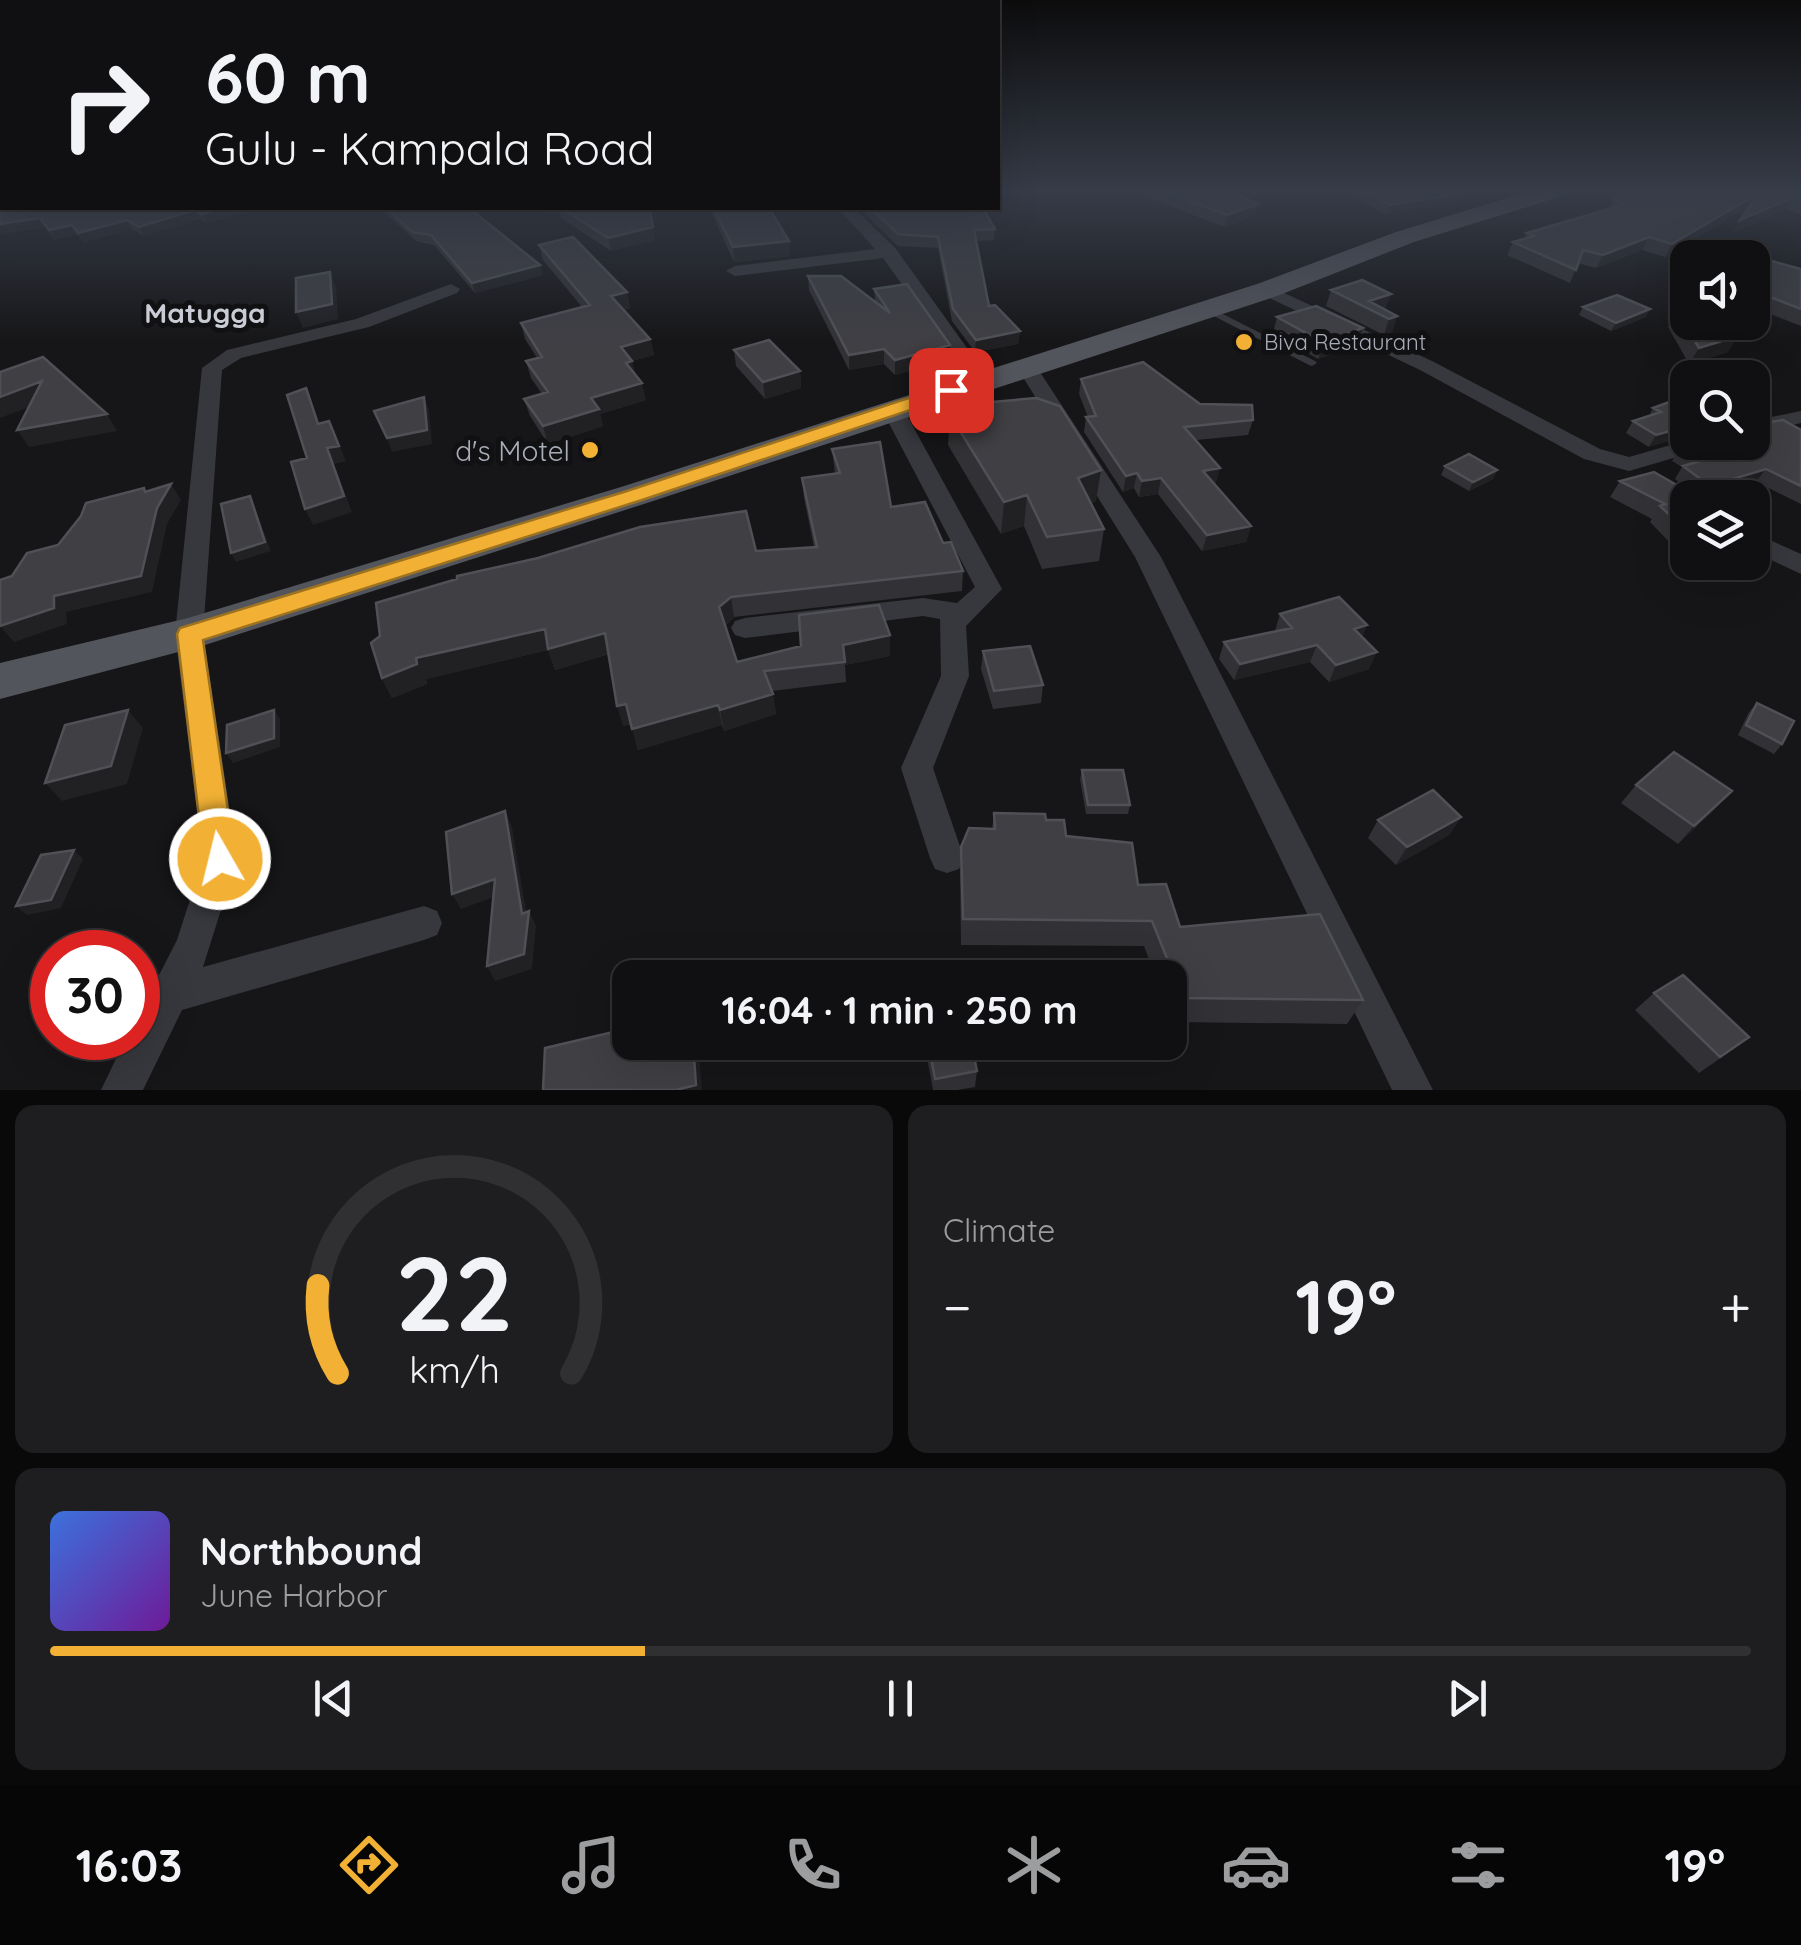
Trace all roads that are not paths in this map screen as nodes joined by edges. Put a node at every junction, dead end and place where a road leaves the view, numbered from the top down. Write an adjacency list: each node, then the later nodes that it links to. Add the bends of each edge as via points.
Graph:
1 (879, 241): 3 (street)
2 (1393, 241): 6 (main road)
3 (890, 252): 4 (street); 10 (street)
4 (736, 271)
5 (451, 289): 21 (street, via 362,323 234,354 212,368)
6 (1267, 290): 7 (main road); 15 (street, via 1592,454)
7 (1207, 309): 8 (lane); 9 (main road)
8 (1312, 364)
9 (1026, 366): 10 (main road); 27 (street, via 1148,556)
10 (980, 380): 11 (main road)
11 (893, 410): 19 (street, via 987,579 986,596); 21 (main road)
12 (1801, 418): 13 (street)
13 (1770, 424)
14 (1670, 452): 15 (street)
15 (1629, 464): 16 (street)
16 (1658, 482)
17 (1770, 550): 18 (street)
18 (1801, 566)
19 (959, 613): 20 (street, via 923,607); 23 (street, via 951,636 955,676 917,768)
20 (745, 628)
21 (189, 634): 22 (main road); 25 (street, via 220,859 194,946)
22 (0, 682)
23 (947, 858)
24 (424, 923): 25 (street)
25 (169, 995): 26 (street)
26 (121, 1090)
27 (1413, 1090)

